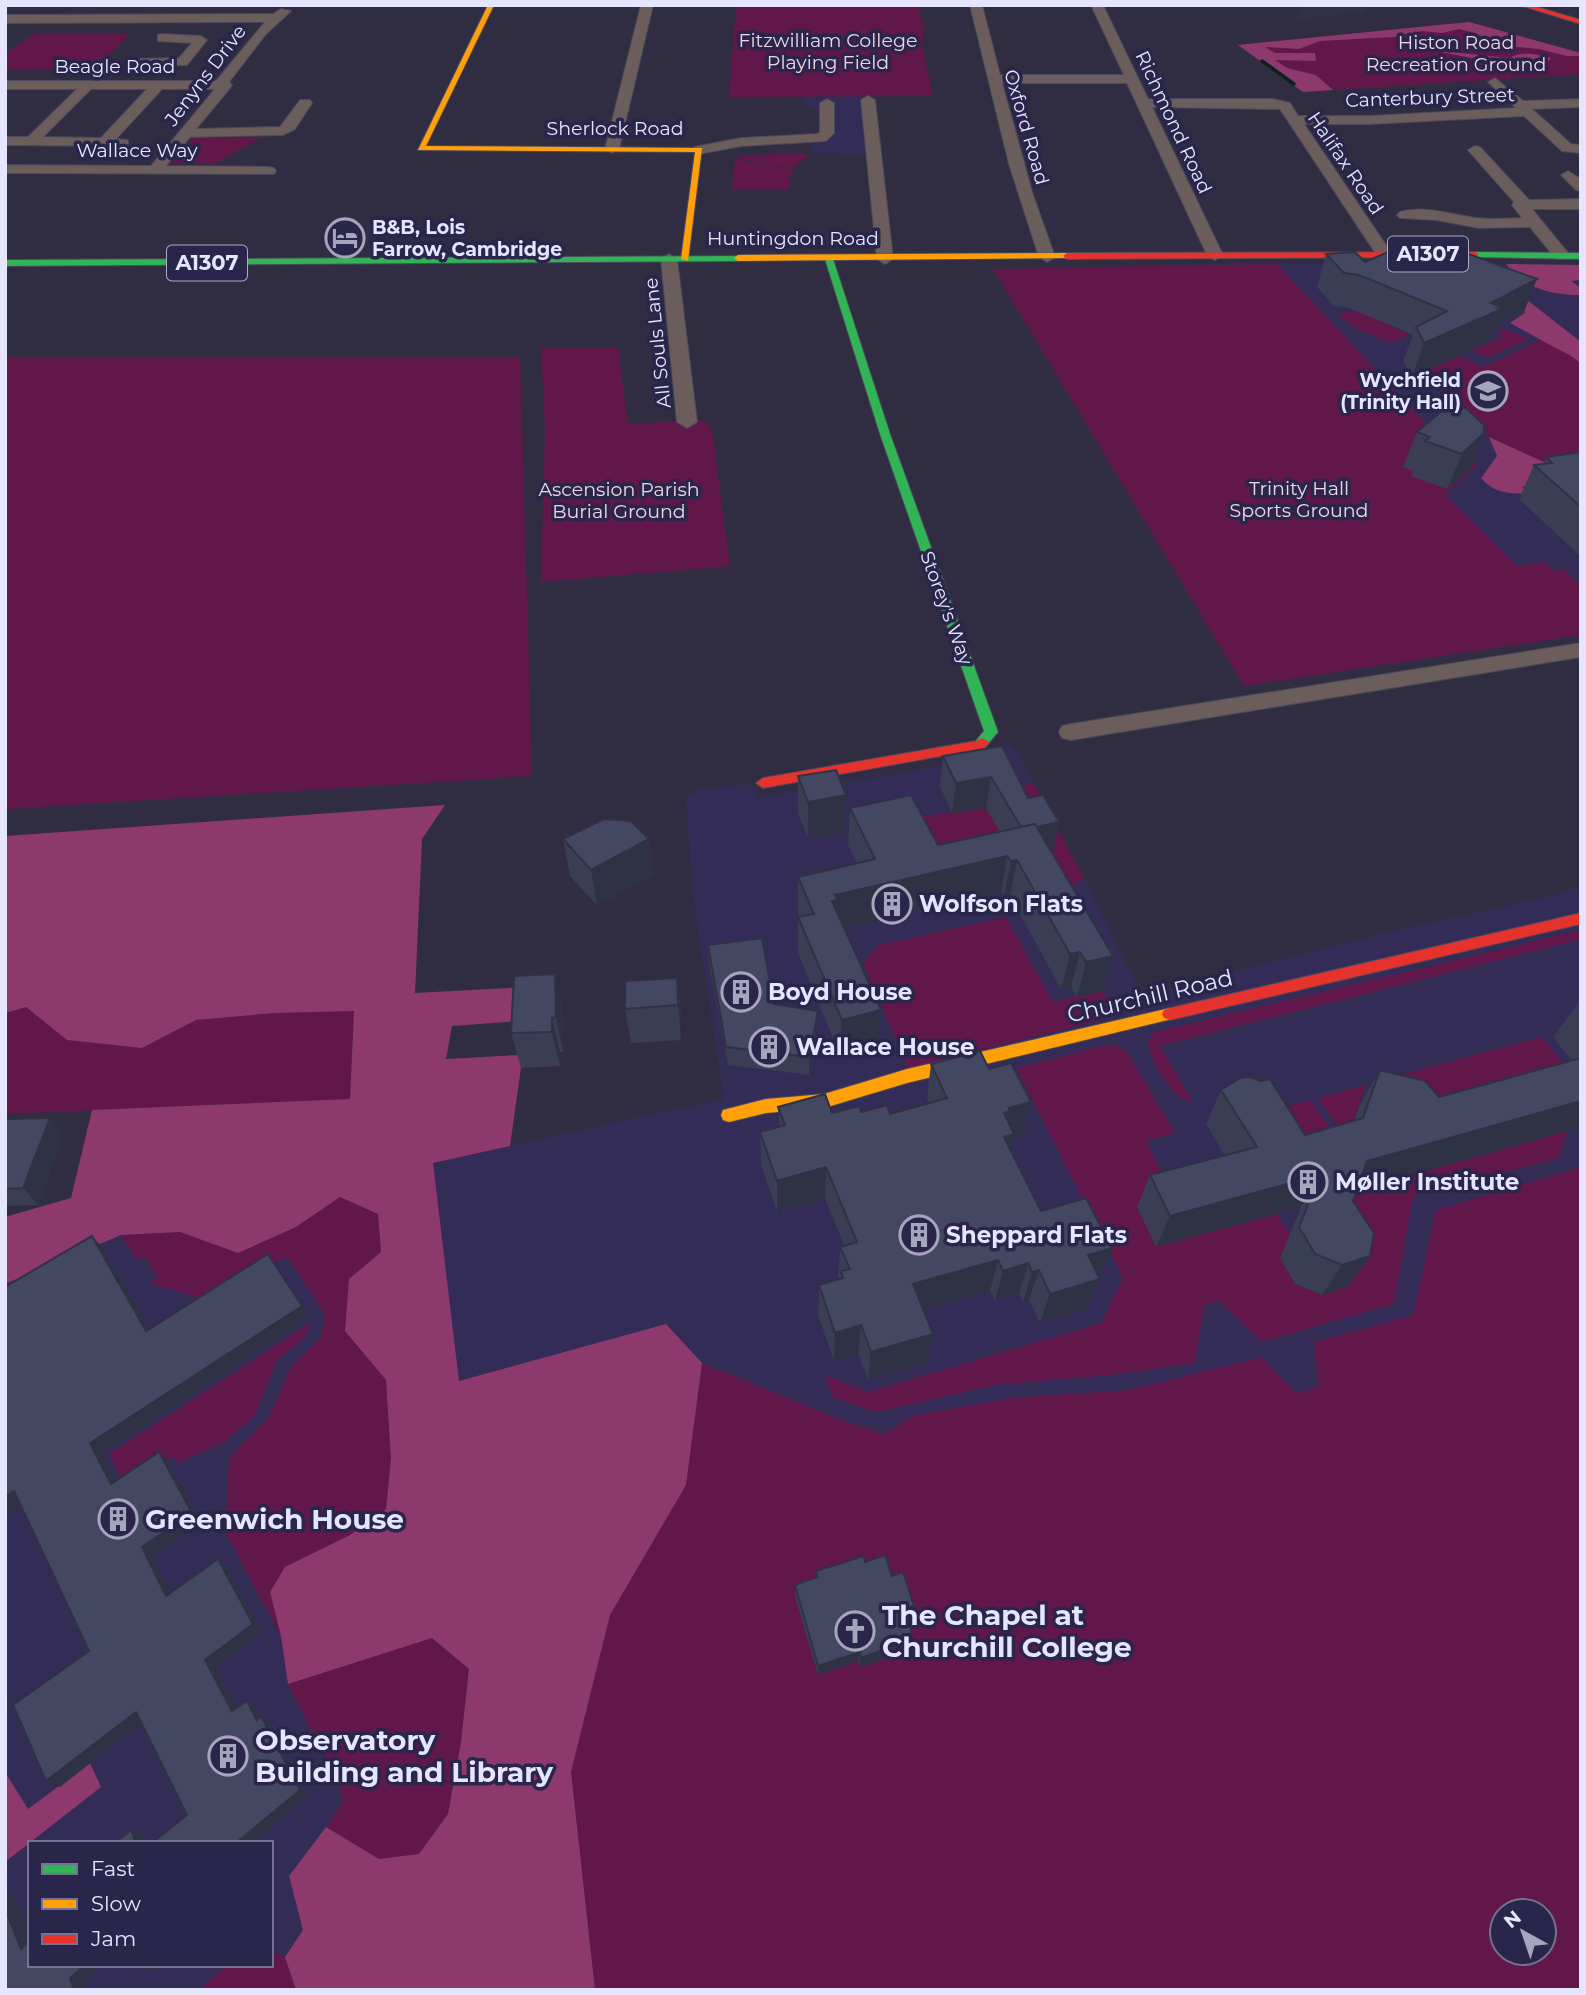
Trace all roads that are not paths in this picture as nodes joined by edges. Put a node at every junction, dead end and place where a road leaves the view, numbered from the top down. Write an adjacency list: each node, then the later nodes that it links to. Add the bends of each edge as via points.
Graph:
1 (491, 5): 31 (street, Sherlock Road, via 421,148)
2 (647, 5): 31 (street)
3 (975, 5): 11 (street, Oxford Road)
4 (1097, 5): 12 (street, Richmond Road)
5 (1522, 5): 8 (street)
6 (5, 19): 7 (street)
7 (174, 19): 9 (street); 17 (street, Jenyns Drive, via 283,13 270,21 222,82)
8 (1581, 22)
9 (149, 45): 10 (street); 10 (street, via 201,40 183,62)
10 (132, 63): 15 (street)
11 (993, 79): 12 (street); 48 (street, Oxford Road)
12 (1133, 79): 22 (street, Richmond Road)
13 (1495, 82): 24 (street, Canterbury Street)
14 (88, 85): 15 (street, Beagle Road); 18 (street, Beagle Road); 28 (street)
15 (111, 85): 16 (street, Beagle Road)
16 (158, 85): 17 (street, Beagle Road); 29 (street)
17 (225, 85): 26 (street, Jenyns Drive)
18 (6, 87)
19 (868, 100): 51 (street)
20 (305, 103): 26 (street, via 283,131)
21 (827, 103): 33 (street, via 827,133 821,138 741,142)
22 (1144, 103): 25 (street, Halifax Road, via 1273,103 1285,106); 45 (street, Richmond Road)
23 (1581, 103): 24 (street)
24 (1523, 109): 25 (street, Canterbury Street, via 1370,120); 32 (street, Canterbury Street, via 1567,148)
25 (1294, 120): 44 (street, Halifax Road)
26 (185, 133): 36 (street, Jenyns Drive)
27 (5, 141): 28 (street)
28 (31, 142): 29 (street)
29 (105, 142): 30 (street)
30 (123, 143)
31 (612, 149): 33 (street, Sherlock Road)
32 (1581, 149)
33 (699, 150): 49 (street, Sherlock Road)
34 (1475, 150): 41 (street)
35 (5, 169): 36 (street, Wallace Way)
36 (156, 169): 37 (street, Wallace Way)
37 (269, 171)
38 (1568, 175): 39 (street)
39 (1581, 187)
40 (1581, 204): 41 (street)
41 (1522, 206): 43 (street)
42 (1405, 215): 43 (street, via 1479,223)
43 (1532, 222): 46 (street)
44 (1384, 254): 45 (street, Huntingdon Road / A1307); 46 (street, Huntingdon Road / A1307)
45 (1215, 255): 48 (street, Huntingdon Road / A1307)
46 (1562, 256): 47 (street, Huntingdon Road / A1307)
47 (1581, 256)
48 (1047, 257): 51 (street, Huntingdon Road / A1307)
49 (677, 259): 50 (street, Huntingdon Road / A1307); 52 (street, Huntingdon Road / A1307); 53 (street, All Souls Lane)
50 (830, 259): 51 (street, Huntingdon Road / A1307); 56 (street, Storey's Way, via 885,434 991,732 980,745)
51 (886, 259)
52 (5, 263)
53 (687, 422)
54 (1581, 650): 55 (street)
55 (1071, 732)
56 (763, 783)
57 (1581, 918): 58 (street, Churchill Road, via 907,1076 824,1101 766,1106)
58 (729, 1115)

